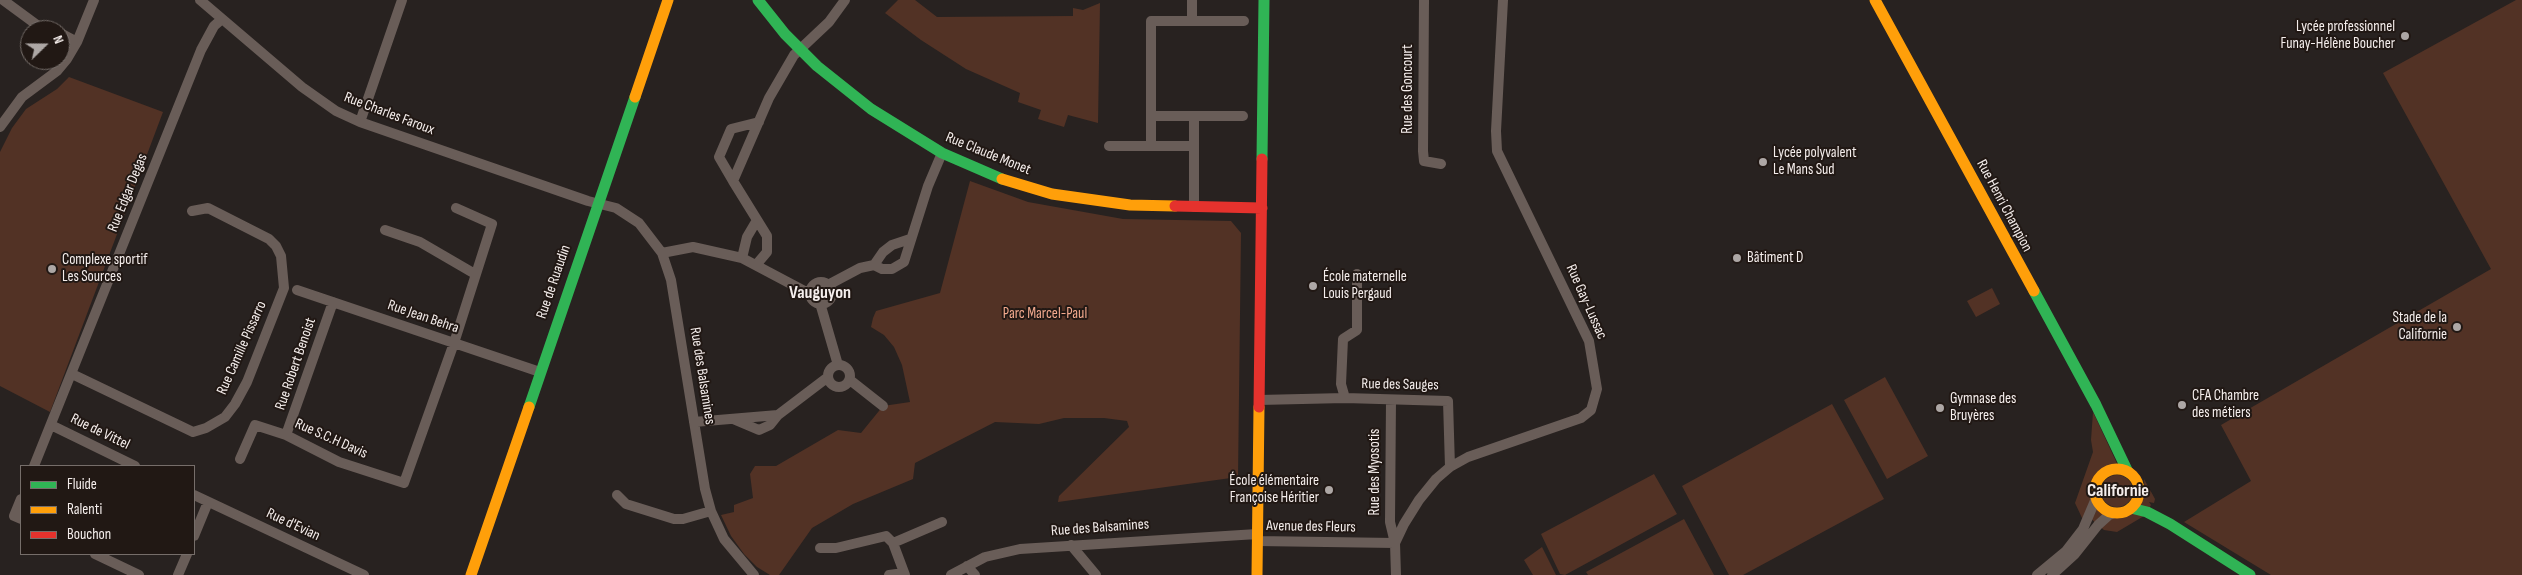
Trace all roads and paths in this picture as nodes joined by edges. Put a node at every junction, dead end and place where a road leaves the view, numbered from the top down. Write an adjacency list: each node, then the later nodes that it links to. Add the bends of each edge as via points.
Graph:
1 (3, 0): 14 (street)
2 (94, 0): 18 (street)
3 (200, 0): 13 (street, Rue Charles Faroux)
4 (402, 0): 23 (street)
5 (668, 0): 32 (street, Rue de Ruaudin)
6 (758, 0): 19 (street, Rue Claude Monet)
7 (845, 0): 19 (street, via 829,22)
8 (1192, 0): 15 (street)
9 (1264, 0): 35 (street)
10 (1424, 0): 30 (street, Rue des Goncourt, via 1423,151 1424,161)
11 (1504, 0): 69 (street, Rue Gay-Lussac, via 1497,150 1589,341 1597,390 1591,410 1581,418 1468,457)
12 (1875, 0): 63 (street, Rue Henri Champion)
13 (222, 19): 23 (street, Rue Charles Faroux, via 324,104); 54 (street, Rue Edgar Degas, via 214,26 202,50)
14 (30, 20)
15 (1192, 21): 16 (street); 20 (street, via 1151,21)
16 (1244, 21)
17 (70, 38): 18 (street)
18 (77, 42): 25 (street, via 57,71 22,97)
19 (800, 49): 24 (street, via 769,98); 29 (street, Rue Claude Monet, via 871,109)
20 (1151, 116): 21 (street); 27 (street)
21 (1194, 116): 22 (street); 28 (street)
22 (1242, 116)
23 (360, 122): 32 (street, Rue Charles Faroux)
24 (759, 122): 31 (street); 31 (street, via 731,129 720,157)
25 (0, 127)
26 (1108, 146): 27 (street)
27 (1151, 146): 28 (street)
28 (1194, 146): 33 (street)
29 (942, 153): 33 (street, Rue Claude Monet, via 996,177 1052,194 1130,205); 39 (street)
30 (1440, 164)
31 (733, 181): 37 (street)
32 (597, 204): 40 (street, Rue des Balsamines, via 616,208 639,223); 53 (street, Rue de Ruaudin)
33 (1194, 207): 35 (street, Rue Claude Monet)
34 (456, 208): 44 (street, via 492,224)
35 (1262, 208): 58 (street)
36 (192, 211): 54 (street, Rue Camille Pissarro, via 208,208 269,239 281,256 284,288 235,404 225,417 193,432)
37 (757, 220): 41 (street, via 746,236); 42 (street, via 768,244 767,252)
38 (385, 230): 44 (street, via 420,242)
39 (910, 239): 43 (street, via 882,252); 43 (street, via 904,262 899,266 882,269)
40 (662, 253): 41 (street, via 693,248); 61 (street, Rue des Balsamines, via 671,280)
41 (742, 258): 42 (street)
42 (756, 265): 48 (street)
43 (874, 265): 46 (street, via 860,268)
44 (475, 274): 51 (street)
45 (1357, 274): 57 (street, Rue des Sauges, via 1357,330 1343,339 1341,384)
46 (828, 285): 48 (street, via 817,282 811,287); 50 (street, via 830,297)
47 (297, 290): 49 (street, Rue Jean Behra)
48 (810, 294): 50 (street)
49 (333, 302): 51 (street, Rue Jean Behra); 64 (street, Rue Robert Benoist)
50 (820, 303): 52 (street)
51 (454, 343): 53 (street, Rue Jean Behra); 64 (street, Rue S.C.H Davis, via 404,483 339,462)
52 (838, 365): 55 (street, via 831,369); 56 (street, via 848,369)
53 (540, 372): 94 (street, Rue de Ruaudin)
54 (72, 374): 62 (street, Rue Edgar Degas)
55 (828, 377): 56 (street, via 831,384 840,388); 61 (street, via 778,415 770,425 759,430 733,419)
56 (850, 380): 60 (street)
57 (1345, 398): 58 (street, Rue des Sauges); 59 (street, Rue des Sauges)
58 (1259, 400): 82 (street)
59 (1391, 400): 69 (street, Rue des Sauges, via 1448,401); 84 (street, Rue des Myosotis, via 1390,522)
60 (883, 406)
61 (694, 422): 77 (street, Rue des Balsamines)
62 (51, 425): 67 (street, Rue Edgar Degas); 68 (street, Rue de Vittel)
63 (2106, 426): 66 (street, Rue Henri Champion); 70 (street, Rue Henri Champion)
64 (286, 435): 65 (street, Rue S.C.H Davis, via 255,425)
65 (240, 459)
66 (2107, 463): 70 (street); 74 (street, via 2097,484)
67 (34, 465)
68 (133, 465)
69 (1450, 467): 84 (street, Rue Gay-Lussac, via 1420,500)
70 (2128, 472): 71 (street, via 2136,480)
71 (2139, 490): 76 (street, via 2138,500); 80 (street)
72 (617, 495): 77 (street, via 626,504 674,519)
73 (195, 496): 75 (street)
74 (2096, 496): 78 (street, via 2103,508); 102 (street, via 2083,529 2066,551)
75 (208, 502): 81 (street); 93 (street, Rue d'Evian)
76 (2132, 508): 78 (street); 80 (street)
77 (711, 511): 95 (street, Rue des Balsamines, via 724,539)
78 (2116, 513): 103 (street, via 2098,524 2075,554)
79 (942, 522): 83 (street)
80 (2170, 524): 104 (street)
81 (195, 534)
82 (1257, 538): 84 (street, Avenue des Fleurs); 85 (street, Rue des Balsamines); 100 (street)
83 (893, 543): 86 (street, via 886,536 836,548); 90 (street)
84 (1395, 543): 101 (street, Rue des Myosotis)
85 (1071, 545): 89 (street, Rue des Balsamines, via 1008,550); 99 (street)
86 (820, 548)
87 (97, 555): 91 (street)
88 (187, 555): 92 (street)
89 (967, 566): 97 (street, Rue des Balsamines); 98 (street)
90 (904, 574): 96 (street)
91 (139, 575)
92 (178, 575)
93 (364, 575)
94 (471, 575)
95 (754, 575)
96 (889, 575)
97 (951, 575)
98 (975, 575)
99 (1096, 575)
100 (1257, 575)
101 (1396, 575)
102 (2037, 575)
103 (2052, 575)
104 (2250, 575)

